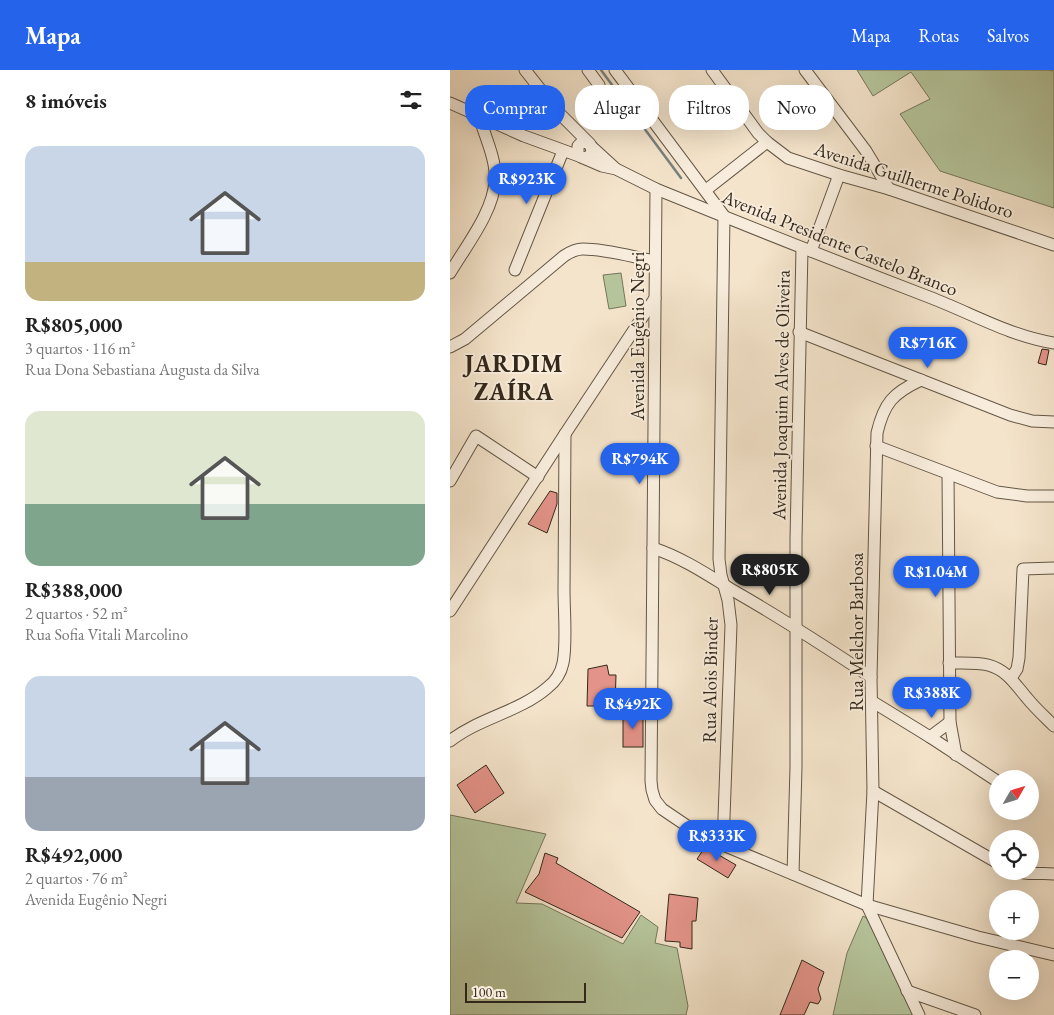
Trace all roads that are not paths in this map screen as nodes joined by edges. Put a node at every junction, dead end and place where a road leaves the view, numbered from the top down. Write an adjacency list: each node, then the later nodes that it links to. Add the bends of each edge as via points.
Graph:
1 (525, 70): 12 (street, Avenida Presidente Castelo Branco)
2 (588, 70): 6 (street)
3 (614, 70): 17 (street)
4 (712, 70): 11 (street, Avenida Guilherme Polidoro)
5 (804, 70): 16 (street, via 861,144)
6 (599, 85)
7 (450, 103): 8 (street)
8 (465, 110)
9 (483, 130): 23 (street, via 496,178 493,195)
10 (510, 130): 13 (street)
11 (767, 142): 14 (street, Avenida Guilherme Polidoro, via 788,158); 17 (street)
12 (584, 150): 13 (street); 15 (street, Avenida Presidente Castelo Branco)
13 (563, 151): 22 (street)
14 (839, 175): 16 (street, Avenida Guilherme Polidoro); 20 (street, Avenida Joaquim Alves de Oliveira)
15 (656, 189): 18 (street, Avenida Presidente Castelo Branco); 21 (street, Avenida Eugênio Negri)
16 (889, 189): 19 (street, Avenida Guilherme Polidoro)
17 (706, 190): 18 (street)
18 (724, 216): 20 (street, Avenida Presidente Castelo Branco); 38 (street, Rua Alois Binder, via 720,559)
19 (1054, 245)
20 (807, 249): 25 (street, Avenida Joaquim Alves de Oliveira); 26 (street, Avenida Presidente Castelo Branco, via 1017,335)
21 (656, 261): 24 (street, Avenida Eugênio Negri); 27 (street, via 595,250 573,251 465,339)
22 (515, 270)
23 (450, 273)
24 (655, 298): 30 (street); 36 (street, Avenida Eugênio Negri)
25 (799, 332): 28 (street); 40 (street, Avenida Joaquim Alves de Oliveira)
26 (1054, 343)
27 (450, 347)
28 (921, 380): 29 (street, via 1010,415); 31 (street, Rua Melchor Barbosa, via 904,388 886,404 880,418)
29 (1054, 422)
30 (565, 434): 33 (street); 48 (street, via 564,653 561,671 552,684 535,696)
31 (876, 446): 32 (street); 42 (street, Rua Melchor Barbosa)
32 (948, 474): 35 (street, via 1010,495); 41 (street)
33 (538, 477): 34 (street, via 476,436); 39 (street)
34 (450, 481)
35 (1054, 496)
36 (653, 548): 38 (street); 52 (street, Avenida Eugênio Negri, via 652,790 655,800 671,816)
37 (1054, 568): 43 (street, via 1023,569 1019,658)
38 (724, 584): 40 (street); 52 (street, Rua Alois Binder, via 731,625)
39 (450, 611)
40 (796, 627): 42 (street); 54 (street, Avenida Joaquim Alves de Oliveira)
41 (949, 663): 43 (street, via 988,665); 45 (street)
42 (871, 677): 44 (street, Rua Melchor Barbosa)
43 (1011, 678): 46 (street)
44 (873, 702): 47 (street); 51 (street, Rua Melchor Barbosa)
45 (950, 722): 47 (street); 49 (street)
46 (1054, 726)
47 (930, 737): 49 (street)
48 (450, 741)
49 (956, 755): 50 (street)
50 (989, 777)
51 (873, 791): 53 (street); 57 (street, Rua Melchor Barbosa)
52 (723, 845): 54 (street, Avenida Eugênio Negri)
53 (989, 858)
54 (793, 874): 57 (street, Avenida Eugênio Negri)
55 (1039, 874): 56 (street)
56 (1054, 874)
57 (867, 905): 58 (street, Avenida Eugênio Negri); 59 (street)
58 (1054, 955)
59 (907, 991): 60 (street); 61 (street)
60 (919, 1015)
61 (975, 1015)

